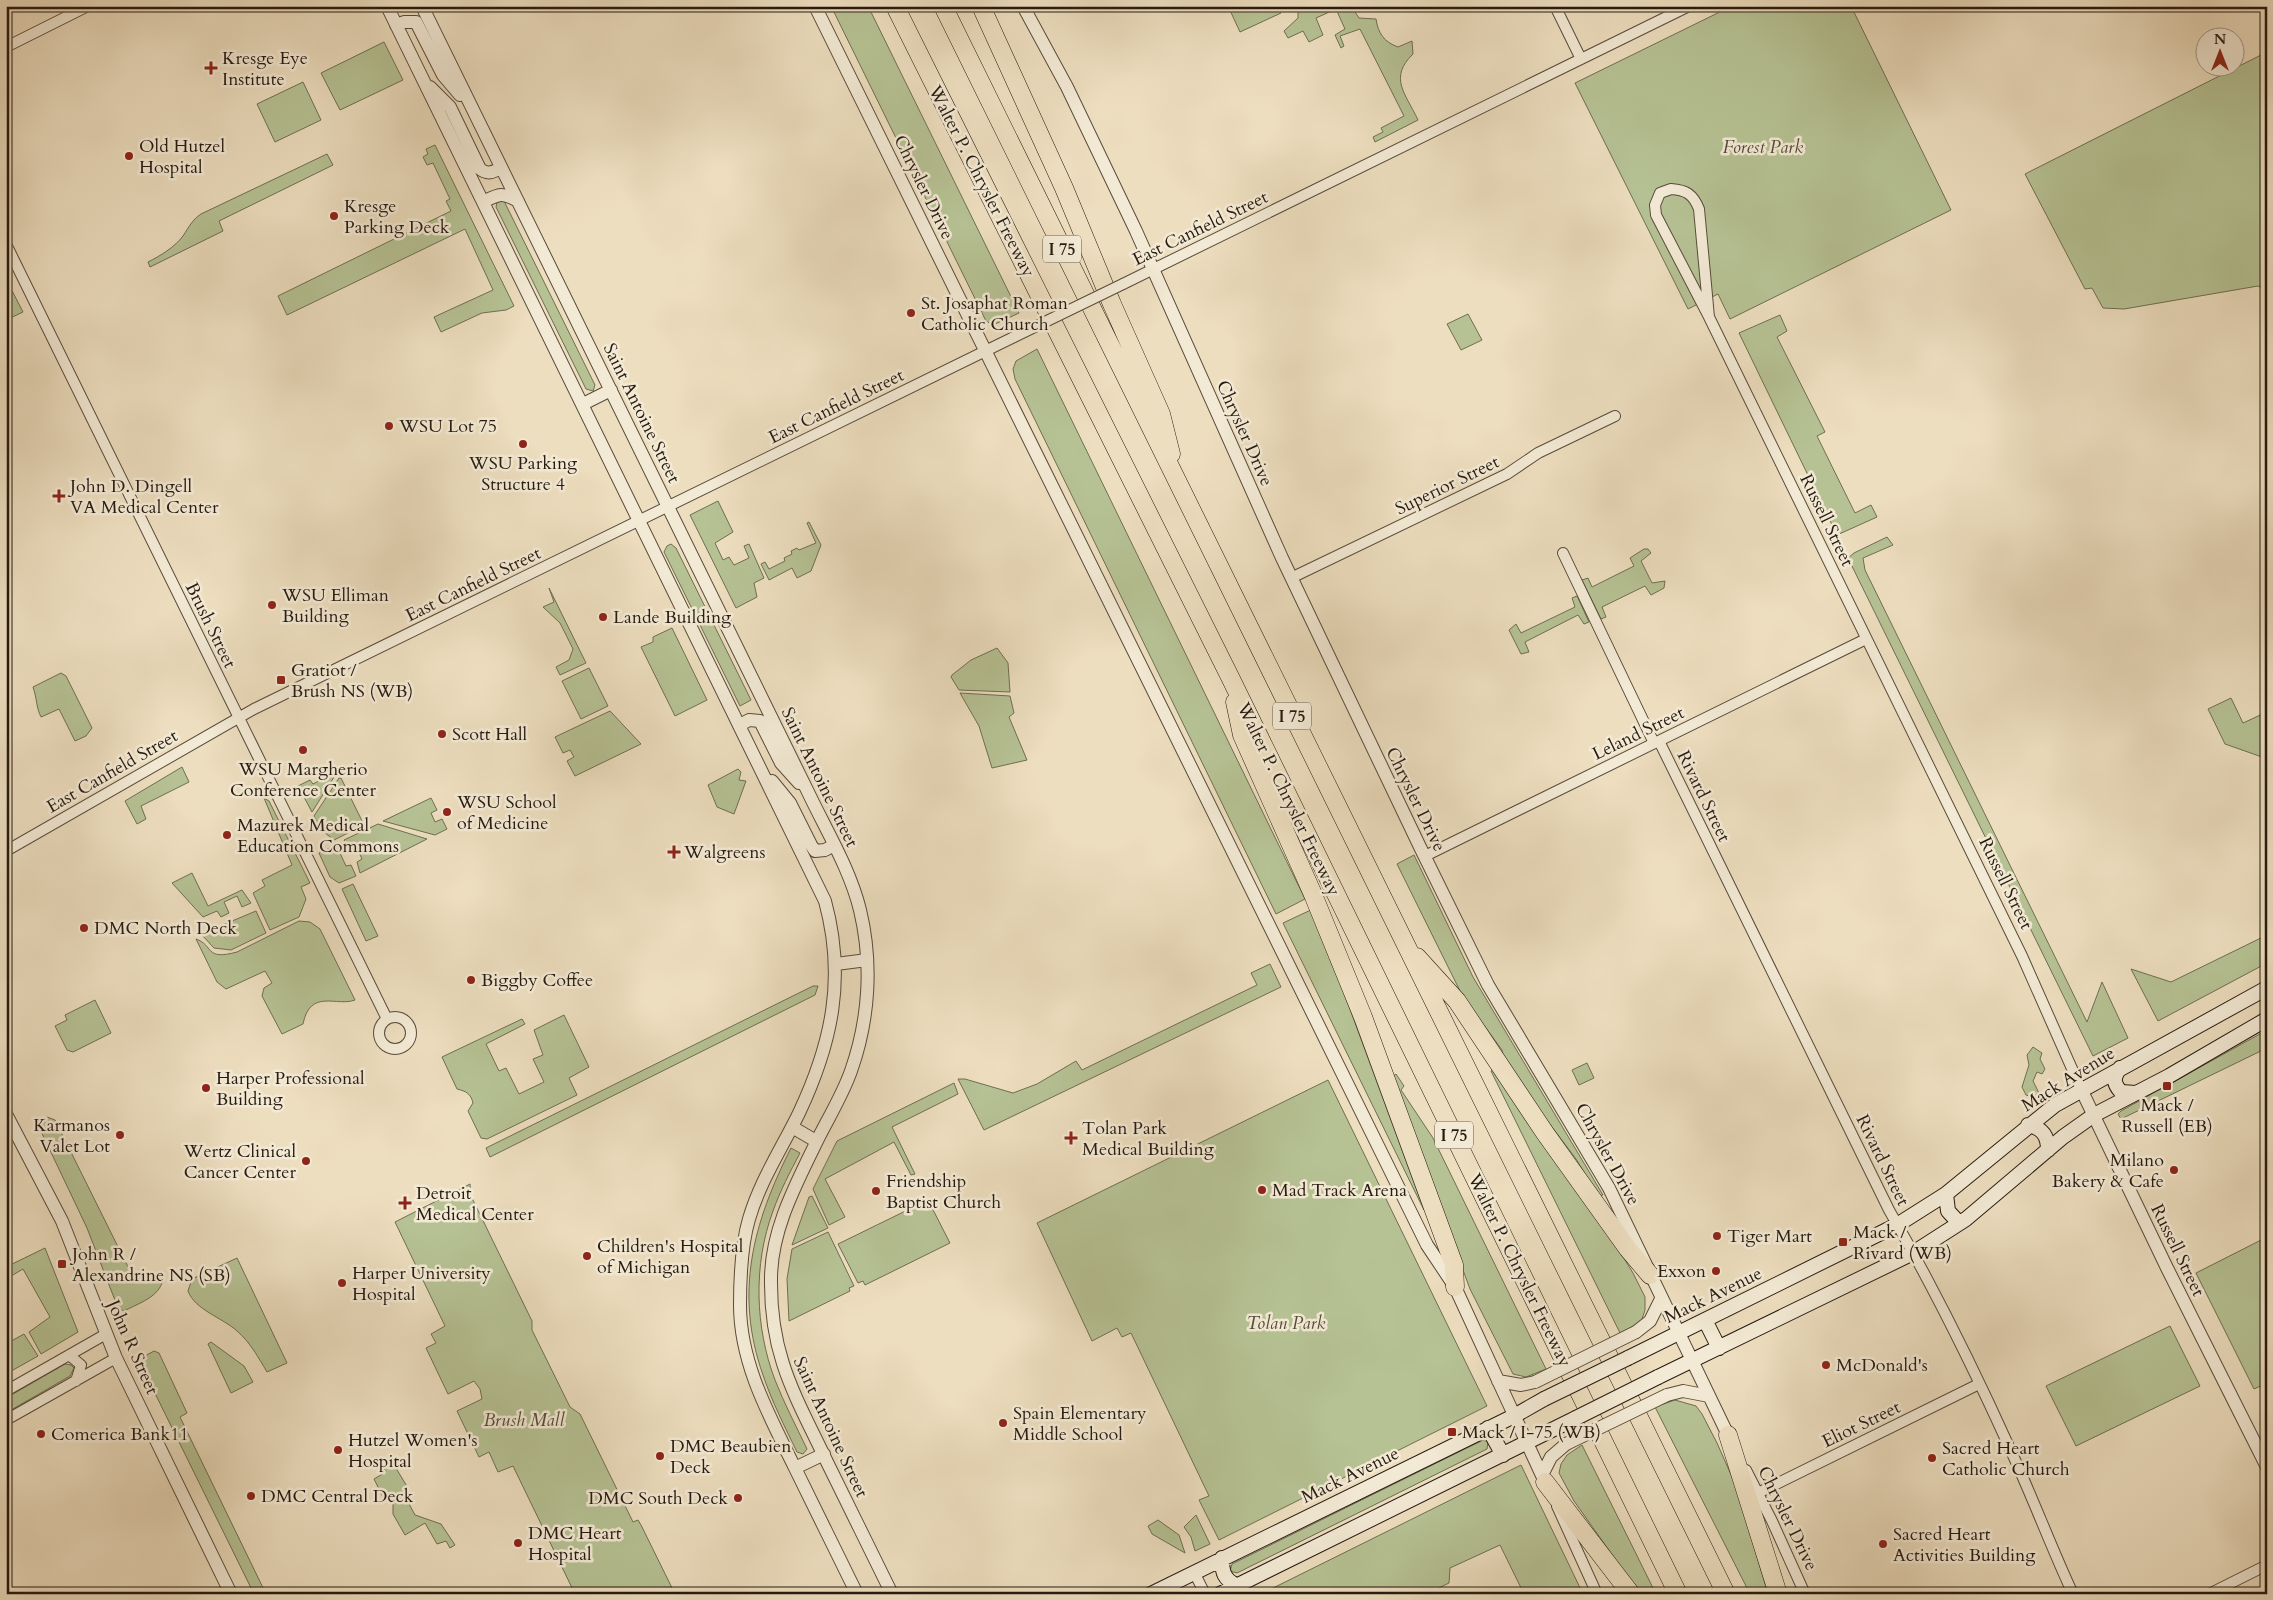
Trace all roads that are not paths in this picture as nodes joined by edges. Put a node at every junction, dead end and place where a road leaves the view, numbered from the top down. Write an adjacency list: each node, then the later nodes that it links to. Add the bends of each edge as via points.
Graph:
1 (88, 6): 12 (street)
2 (387, 6): 11 (street)
3 (422, 6): 15 (street, Saint Antoine Street)
4 (816, 6): 22 (street, Chrysler Drive)
5 (895, 6): 32 (highway, Walter P. Chrysler Freeway / I 75)
6 (943, 6): 26 (highway, I 75)
7 (981, 6): 26 (highway, via 1161,414)
8 (1023, 6): 20 (street, Chrysler Drive, via 1067,87)
9 (1555, 6): 13 (street)
10 (1689, 6): 13 (street, East Canfield Street)
11 (396, 25): 14 (street); 15 (street, via 416,22 443,75)
12 (6, 47)
13 (1581, 59): 20 (street, East Canfield Street)
14 (423, 80): 16 (street, via 450,106 480,169 491,173); 17 (street)
15 (472, 108): 16 (street, Saint Antoine Street)
16 (502, 168): 18 (street, Saint Antoine Street)
17 (483, 202): 18 (street, via 498,194); 24 (street)
18 (518, 202): 23 (street, Saint Antoine Street)
19 (6, 244): 33 (street, Brush Street)
20 (1154, 269): 22 (street, East Canfield Street, bridge); 30 (street, Chrysler Drive)
21 (1709, 317): 21 (street, Russell Street, via 1699,208 1694,198 1684,190 1671,189 1660,193 1655,205 1656,215); 31 (street, Russell Street)
22 (985, 351): 27 (street, East Canfield Street); 61 (street, Chrysler Drive, via 1426,1245)
23 (611, 390): 24 (street); 27 (street, Saint Antoine Street)
24 (582, 404): 28 (street)
25 (1615, 416): 30 (street, Superior Street, via 1538,453 1507,474)
26 (1182, 492): 41 (highway, I 75)
27 (667, 506): 28 (street, East Canfield Street); 37 (street, Saint Antoine Street)
28 (640, 520): 33 (street, East Canfield Street); 34 (street)
29 (1563, 553): 35 (street, Rivard Street)
30 (1291, 578): 40 (street, Chrysler Drive)
31 (1866, 639): 35 (street, Leland Street); 48 (street, Russell Street, via 2022,956)
32 (1230, 677): 61 (highway, via 1242,735 1363,1017 1454,1264); 99 (highway, Walter P. Chrysler Freeway / I 75)
33 (239, 717): 39 (street, East Canfield Street); 45 (street, Brush Street)
34 (740, 725): 36 (street); 37 (street, via 749,720 760,721 781,764)
35 (1657, 742): 40 (street, Leland Street); 58 (street, Rivard Street)
36 (761, 768): 38 (street, via 790,802 816,851); 43 (street, via 825,901 832,924)
37 (808, 792): 38 (street, Saint Antoine Street)
38 (834, 845): 42 (street, Saint Antoine Street, via 860,909)
39 (6, 851)
40 (1425, 856): 60 (street, Chrysler Drive, via 1488,985 1609,1188)
41 (1402, 940): 60 (highway, via 1457,1001 1545,1133); 100 (highway, I 75)
42 (867, 960): 43 (street); 54 (street, Saint Antoine Street, via 867,1001 862,1036 842,1094)
43 (836, 964): 53 (street, via 834,1008 826,1043)
44 (2267, 988): 47 (main road, Mack Avenue)
45 (388, 1019)
46 (2267, 1019): 49 (main road)
47 (2120, 1068): 48 (main road, Mack Avenue); 49 (main road, via 2114,1076 2115,1085 2121,1092)
48 (2081, 1089): 50 (street, Russell Street); 52 (main road, Mack Avenue, via 2055,1104)
49 (2136, 1093): 50 (main road)
50 (2094, 1115): 55 (main road); 83 (street, Russell Street)
51 (7, 1118): 64 (street, John R Street, via 62,1221)
52 (2028, 1126): 55 (main road, via 2043,1131); 56 (main road, Mack Avenue)
53 (792, 1127): 54 (street); 82 (street, via 748,1221 742,1251 740,1306 754,1378)
54 (816, 1141): 80 (street, Saint Antoine Street, via 794,1187 777,1236 772,1260 771,1298 779,1356 795,1399)
55 (2048, 1150): 57 (main road)
56 (1946, 1194): 57 (main road, via 1948,1211); 58 (main road, Mack Avenue)
57 (1960, 1223): 59 (main road)
58 (1897, 1225): 59 (street, Rivard Street); 63 (main road, Mack Avenue)
59 (1913, 1253): 66 (main road); 72 (street, Rivard Street)
60 (1650, 1275): 62 (street, Chrysler Drive)
61 (1456, 1287): 71 (street, Chrysler Drive)
62 (1661, 1299): 65 (street, Chrysler Drive); 71 (street, bridge, via 1650,1321 1636,1332 1535,1382 1520,1385)
63 (1705, 1320): 65 (main road, Mack Avenue); 66 (main road)
64 (106, 1334): 67 (street); 68 (street, John R Street)
65 (1678, 1334): 69 (street, Chrysler Drive); 75 (main road, Mack Avenue, bridge)
66 (1719, 1348): 69 (main road)
67 (69, 1355): 70 (street, via 81,1365); 73 (street)
68 (116, 1358): 70 (street); 91 (street, John R Street)
69 (1691, 1361): 74 (street, Chrysler Drive); 79 (main road, bridge)
70 (76, 1381): 76 (street)
71 (1498, 1381): 75 (street, Chrysler Drive)
72 (1979, 1384): 85 (street, Eliot Street); 103 (street, Rivard Street)
73 (6, 1391)
74 (1709, 1396): 78 (street, Chrysler Drive); 84 (street, bridge, via 1683,1391 1667,1394 1566,1444 1551,1457)
75 (1514, 1416): 77 (main road, Mack Avenue); 79 (street, Chrysler Drive)
76 (6, 1420)
77 (1488, 1428): 81 (main road); 86 (main road, Mack Avenue)
78 (1728, 1435): 85 (street, Chrysler Drive); 101 (highway)
79 (1527, 1443): 81 (main road); 84 (street, Chrysler Drive)
80 (824, 1454): 82 (street); 93 (street, Saint Antoine Street)
81 (1503, 1455): 89 (main road)
82 (795, 1468): 92 (street)
83 (2267, 1468)
84 (1544, 1479): 97 (street, Chrysler Drive); 98 (highway)
85 (1758, 1493): 102 (street, Chrysler Drive)
86 (1222, 1558): 88 (main road, Mack Avenue); 89 (main road, via 1222,1570 1227,1580)
87 (2267, 1565): 104 (street)
88 (1194, 1572): 90 (main road, Mack Avenue); 95 (street)
89 (1237, 1586): 96 (main road)
90 (1169, 1591): 94 (main road, Mack Avenue)
91 (230, 1594)
92 (857, 1594)
93 (892, 1594)
94 (1151, 1594)
95 (1205, 1594)
96 (1220, 1594)
97 (1597, 1594)
98 (1631, 1594)
99 (1678, 1594)
100 (1726, 1594)
101 (1778, 1594)
102 (1805, 1594)
103 (2073, 1594)
104 (2209, 1594)

